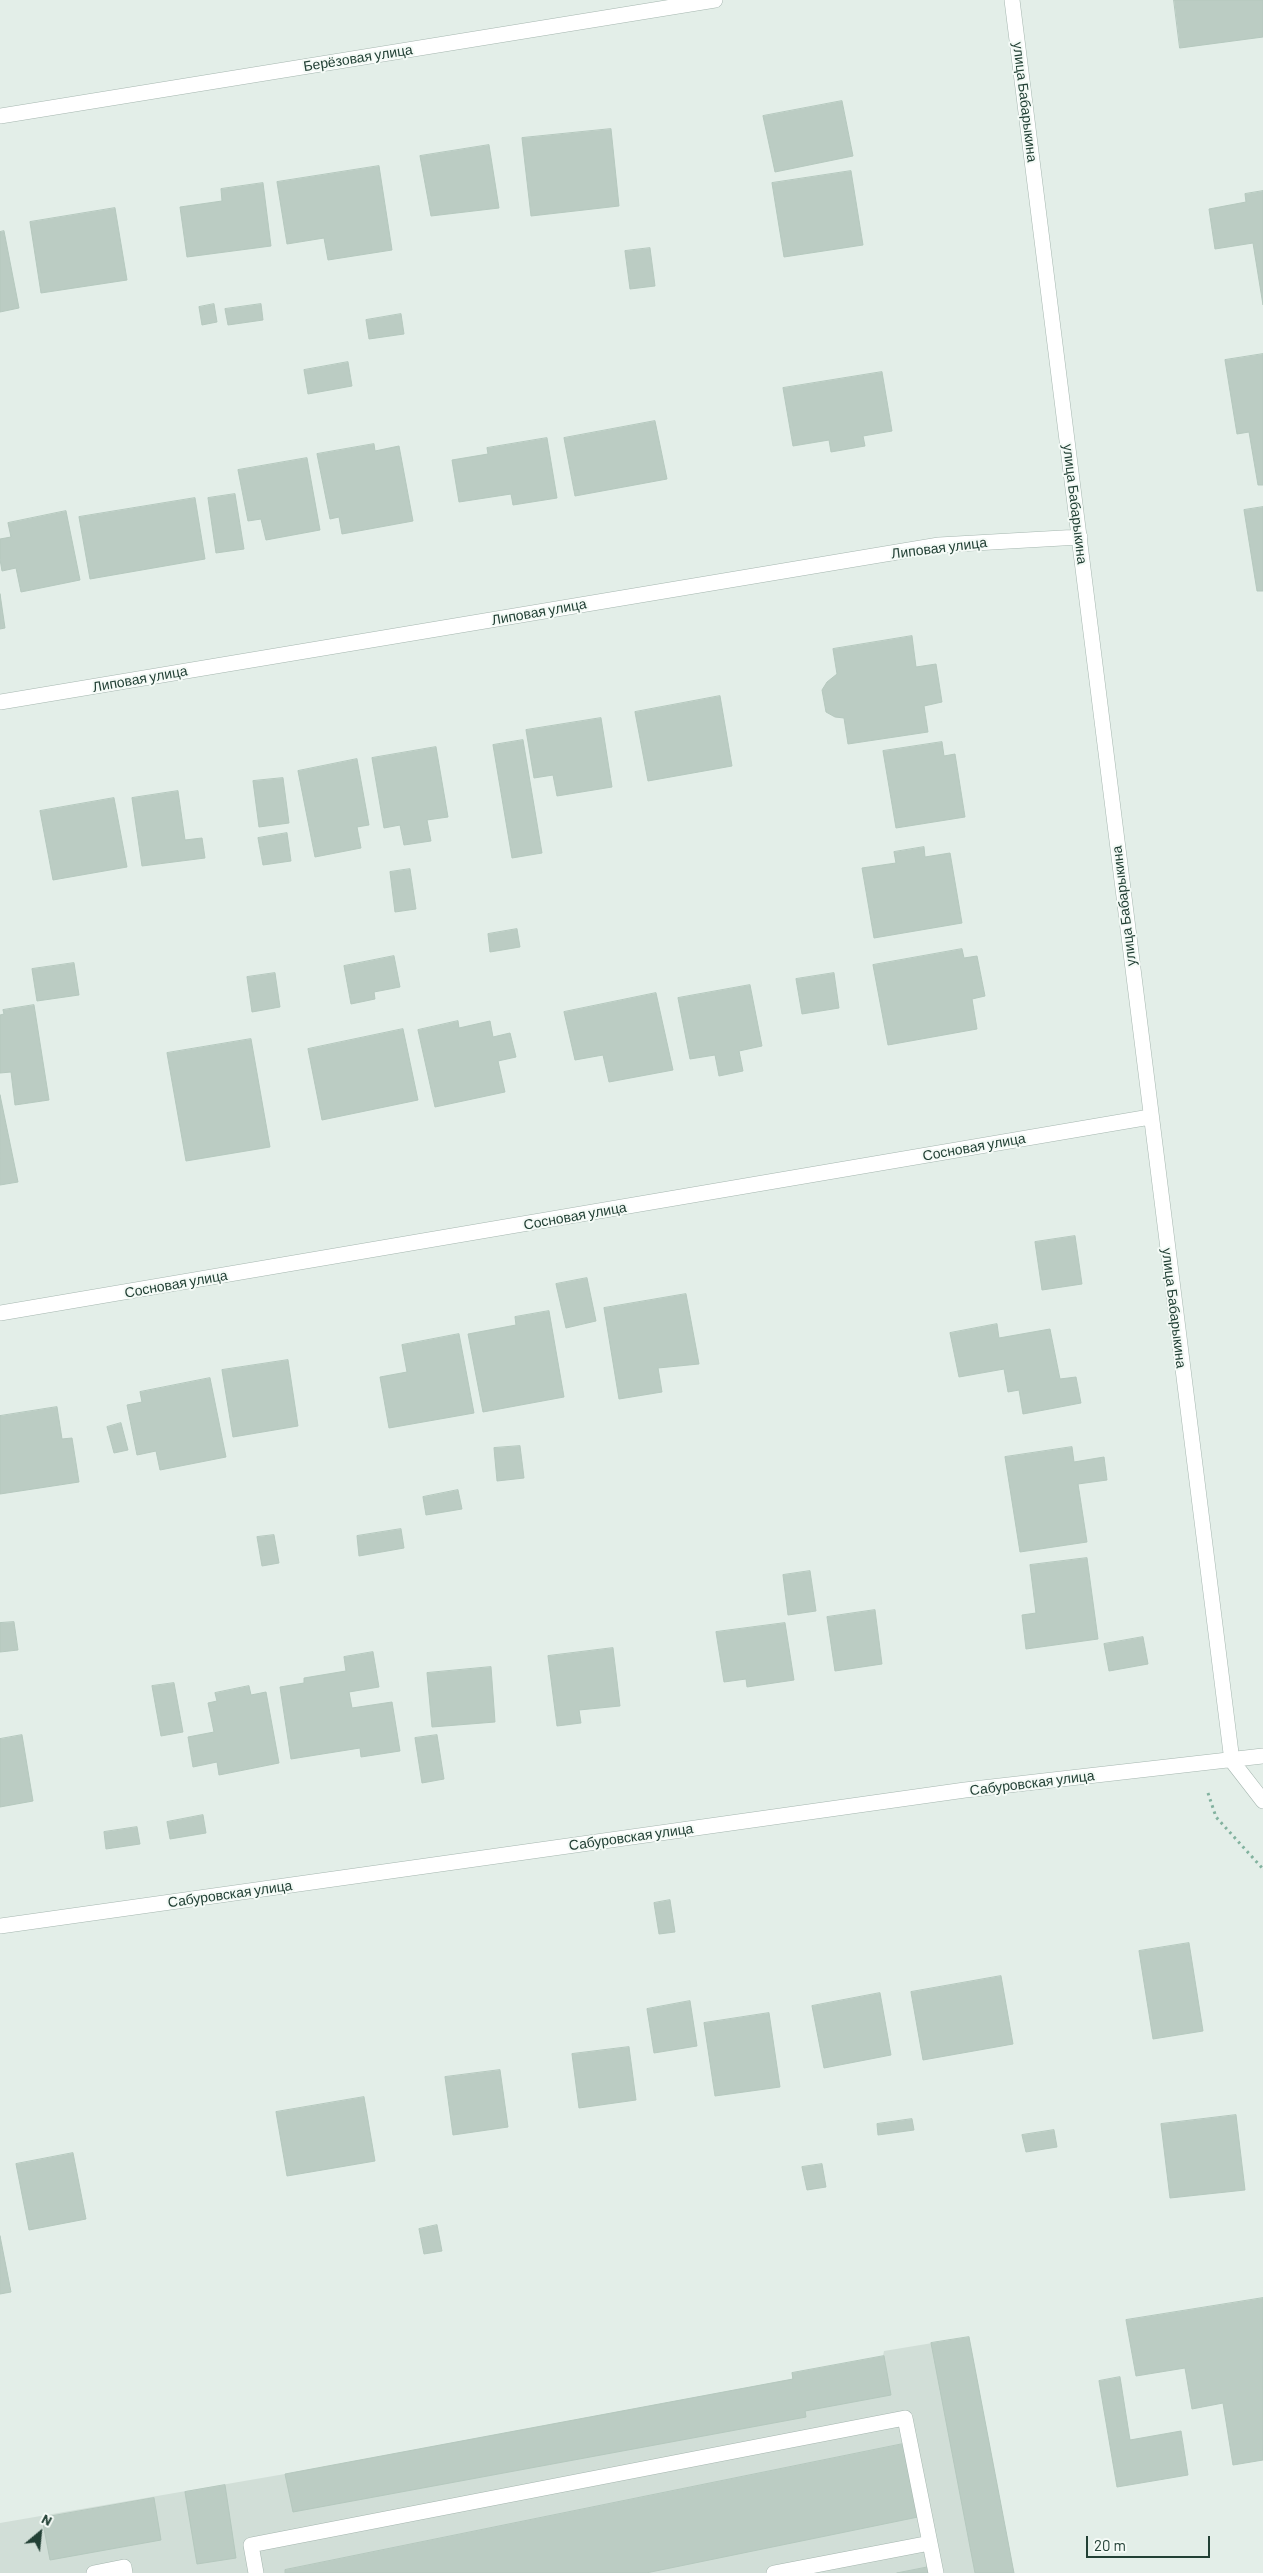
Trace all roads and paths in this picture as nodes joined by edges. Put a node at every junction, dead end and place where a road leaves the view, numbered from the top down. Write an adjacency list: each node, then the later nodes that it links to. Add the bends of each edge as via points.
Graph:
1 (715, 0): 3 (street, Берёзовая улица)
2 (1012, 0): 4 (street, улица Бабарыкина)
3 (0, 116)
4 (1080, 536): 5 (street, Липовая улица, via 939,545); 6 (street, улица Бабарыкина)
5 (0, 702)
6 (1150, 1117): 7 (street, Сосновая улица); 9 (street, улица Бабарыкина)
7 (0, 1313)
8 (1263, 1756): 9 (street, Сабуровская улица)
9 (1232, 1761): 10 (street, Сабуровская улица); 11 (street)
10 (1199, 1763): 12 (path, via 1216,1817); 13 (street, Сабуровская улица, via 965,1790)
11 (1263, 1801)
12 (1263, 1869)
13 (0, 1926)
14 (930, 2543): 17 (street, via 906,2418 251,2545); 18 (street); 19 (street)
15 (94, 2573): 16 (street, via 124,2567)
16 (125, 2573)
17 (256, 2573)
18 (774, 2573)
19 (936, 2573)

